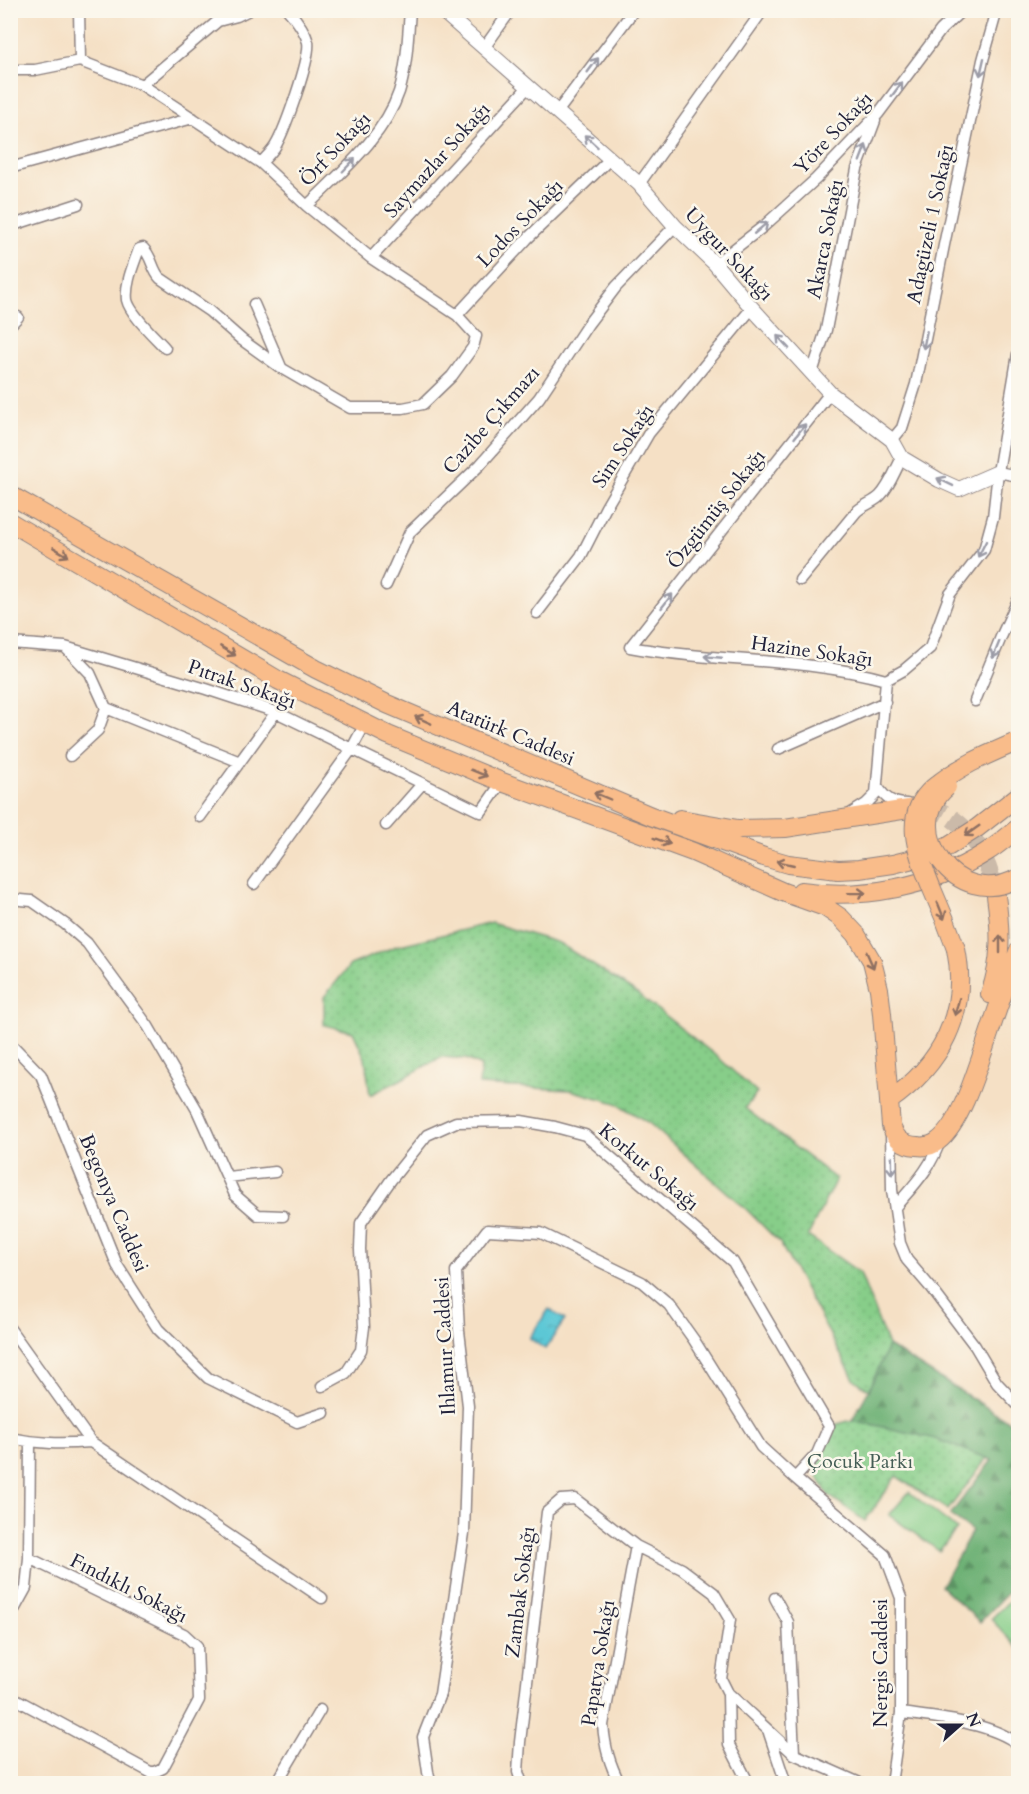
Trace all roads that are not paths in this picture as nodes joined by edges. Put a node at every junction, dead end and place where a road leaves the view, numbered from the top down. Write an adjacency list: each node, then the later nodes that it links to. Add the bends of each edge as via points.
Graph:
1 (79, 10): 14 (street)
2 (249, 10): 16 (street, via 218,21)
3 (288, 10): 22 (street, via 308,43 307,58 284,130)
4 (410, 10): 26 (street, Örf Sokağı, one-way to 4, via 386,122 405,65)
5 (441, 10): 13 (street, Uygur Sokağı)
6 (511, 10): 13 (street)
7 (634, 10): 18 (street, one-way to 7)
8 (763, 10): 24 (street)
9 (962, 10): 19 (street, Yöre Sokağı, one-way to 9, via 941,30)
10 (997, 10): 41 (street, Adagüzeli 1 Sokaḡı, one-way to 41, via 916,384 902,428)
11 (1016, 10): 12 (street)
12 (1018, 16)
13 (484, 48): 17 (street, Uygur Sokağı)
14 (80, 60): 15 (street, via 34,70); 16 (street)
15 (10, 70)
16 (142, 84): 20 (street)
17 (529, 86): 18 (street, Uygur Sokağı); 29 (street, Saymazlar Sokağı)
18 (558, 111): 21 (street, Uygur Sokağı, one-way to 18)
19 (878, 114): 30 (street, Yöre Sokağı, one-way to 19, via 816,179); 39 (street, Akarca Sokağı, one-way to 19, via 826,330 857,169)
20 (193, 118): 22 (street); 23 (street)
21 (610, 159): 24 (street, Uygur Sokağı); 33 (street, Lodos Sokağı)
22 (261, 163): 26 (street)
23 (10, 168)
24 (639, 184): 28 (street, Uygur Sokağı)
25 (78, 204): 27 (street)
26 (307, 206): 29 (street)
27 (10, 226)
28 (675, 226): 30 (street, Uygur Sokağı); 48 (street, Cazibe Çıkmazı, via 616,287 539,398 480,465 410,532)
29 (371, 258): 33 (street)
30 (715, 264): 32 (street, Uygur Sokağı)
31 (254, 304): 38 (street)
32 (752, 309): 39 (street, Uygur Sokağı, one-way to 32); 50 (street, Sim Sokağı, via 649,433 581,556)
33 (458, 315): 38 (street, via 476,336 473,347 452,376 423,404 350,408)
34 (18, 316): 35 (street)
35 (10, 325)
36 (165, 348): 38 (street, via 127,301 128,283 139,249 143,248 160,278)
37 (1018, 354): 43 (street, Hazine Sokaḡı)
38 (281, 368)
39 (812, 373): 40 (street, Uygur Sokağı)
40 (830, 393): 41 (street, Uygur Sokağı); 53 (street, Özgümüş Sokağı, one-way to 40)
41 (892, 440): 42 (street, Uygur Sokağı)
42 (902, 458): 43 (street, one-way to 42, via 959,489); 47 (street, via 882,495 856,512)
43 (998, 472): 44 (street); 54 (street, Hazine Sokaḡı, one-way to 54, via 993,517 984,550 950,594 930,648)
44 (1018, 476)
45 (10, 495): 70 (main road, Atatürk Caddesi, one-way to 45, via 437,726 316,669)
46 (10, 522): 59 (main road, one-way to 59, via 278,680)
47 (800, 580)
48 (386, 585)
49 (1018, 600): 55 (street, one-way to 55)
50 (537, 613)
51 (10, 643): 52 (street, Pıtrak Sokağı)
52 (65, 647): 57 (street, via 90,673); 58 (street, Pıtrak Sokağı)
53 (630, 647): 54 (street, Hazine Sokaḡı, one-way to 53, via 861,673)
54 (886, 680): 56 (street)
55 (975, 701)
56 (885, 702): 61 (street); 67 (street)
57 (106, 708): 63 (street, via 98,730); 64 (street)
58 (276, 712): 62 (street, Pıtrak Sokağı); 64 (street)
59 (365, 724): 62 (street); 65 (main road, one-way to 65)
60 (1016, 741): 75 (main road, bridge, via 944,789 936,801 929,827 939,859 961,880 996,886); 82 (main road, one-way to 82, bridge, via 945,779 932,789 917,812 915,842 956,950 960,983 957,1009 945,1039 926,1067)
61 (778, 749)
62 (351, 750): 66 (street, Pıtrak Sokağı); 77 (street)
63 (70, 756)
64 (240, 762): 71 (street)
65 (502, 782): 66 (street, Pıtrak Sokağı, via 481,812); 76 (main road, one-way to 76, via 693,852)
66 (422, 784): 73 (street)
67 (877, 786): 69 (street, via 892,802); 72 (street, via 872,799)
68 (1018, 796): 70 (main road, Atatürk Caddesi, one-way to 70, via 966,836 929,855 849,870 788,864)
69 (925, 806): 72 (main road)
70 (651, 816): 72 (main road, via 754,830)
71 (200, 818)
72 (843, 819)
73 (386, 825)
74 (1018, 828): 76 (main road, one-way to 74, via 814,893 870,893 901,887 971,861)
75 (1018, 878)
76 (758, 881): 82 (main road, one-way to 82, via 825,907 856,934 872,961 879,989)
77 (254, 884)
78 (996, 896): 84 (main road, one-way to 78, via 997,976 1000,921)
79 (10, 899): 86 (street, via 32,901 87,943 148,1026 197,1110)
80 (1018, 952): 84 (main road, via 969,1091)
81 (10, 1046): 92 (street, Begonya Caddesi, via 41,1075 117,1265 158,1329 208,1378 297,1422)
82 (889, 1101): 83 (main road)
83 (891, 1126): 84 (main road, via 895,1137 911,1146 924,1147); 87 (street, one-way to 87)
84 (940, 1140): 87 (street, via 928,1168)
85 (274, 1172): 86 (street)
86 (227, 1177): 88 (street, via 236,1195 258,1215)
87 (896, 1206): 91 (street, via 900,1243 907,1260 975,1347 997,1383)
88 (283, 1216)
89 (10, 1329): 95 (street)
90 (322, 1386): 96 (street, Korkut Sokağı, via 346,1373 361,1350 361,1223 426,1135 456,1122 521,1121 555,1127 585,1135 733,1262 829,1426 817,1454)
91 (1018, 1405)
92 (324, 1413)
93 (10, 1438): 94 (street)
94 (30, 1442): 95 (street); 98 (street)
95 (91, 1442): 99 (street)
96 (795, 1478): 105 (street, Nergis Caddesi, via 885,1556 901,1599); 110 (street, Ihlamur Caddesi, via 761,1447 669,1305 642,1282 541,1233 486,1230 456,1271 468,1406 464,1533 440,1694 423,1737)
97 (636, 1546): 102 (street, Zambak Sokağı, via 682,1569 714,1593 730,1620 721,1679); 111 (street, Zambak Sokağı, via 575,1499 561,1500 547,1512 520,1742 518,1772); 112 (street, Papatya Sokağı, via 603,1725 605,1747)
98 (29, 1558): 101 (street, via 26,1588); 103 (street, Fındıklı Sokağı, via 184,1634 196,1646 199,1700 163,1768 152,1773)
99 (322, 1598)
100 (775, 1598): 108 (street, via 788,1622)
101 (10, 1617)
102 (728, 1694): 106 (street); 113 (street, Zambak Sokağı, via 729,1745)
103 (10, 1695)
104 (320, 1710): 109 (street)
105 (901, 1713): 107 (street, via 966,1723 1010,1737); 116 (street, Nergis Caddesi)
106 (768, 1731): 108 (street); 114 (street)
107 (1018, 1744)
108 (794, 1754): 115 (street)
109 (276, 1784)
110 (432, 1784)
111 (522, 1784)
112 (620, 1784)
113 (749, 1784)
114 (786, 1784)
115 (862, 1784)
116 (891, 1784)

